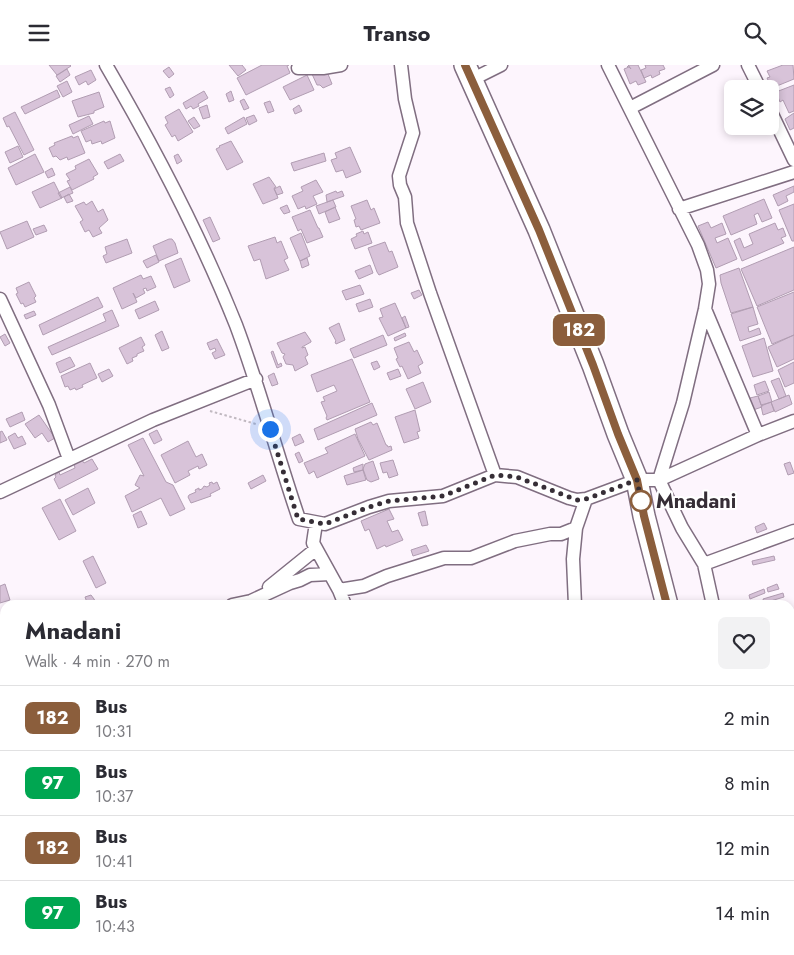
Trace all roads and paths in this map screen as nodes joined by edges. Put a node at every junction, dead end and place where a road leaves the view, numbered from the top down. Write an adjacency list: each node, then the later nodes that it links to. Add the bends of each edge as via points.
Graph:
1 (106, 65): 18 (street, via 192,224)
2 (341, 65): 8 (street)
3 (401, 65): 24 (street, via 414,133 399,177 408,223)
4 (501, 65): 9 (street)
5 (608, 65): 11 (street)
6 (713, 65): 11 (street)
7 (748, 65): 10 (street)
8 (298, 68)
9 (469, 72): 25 (highway, via 539,230)
10 (756, 80)
11 (630, 108): 15 (street)
12 (779, 130): 13 (street)
13 (794, 161)
14 (794, 172): 15 (street)
15 (679, 209): 17 (street, via 707,270 709,284)
16 (0, 299): 23 (street)
17 (705, 309): 22 (street); 26 (street, via 683,403)
18 (256, 379): 19 (street); 21 (street)
19 (190, 405): 21 (path); 23 (street)
20 (794, 421): 22 (street)
21 (270, 429): 29 (street, via 298,519)
22 (758, 435): 26 (street)
23 (70, 459): 27 (street)
24 (495, 475): 28 (street, via 517,477 569,498); 29 (street, via 443,496 389,501 325,524)
25 (637, 480): 26 (street); 28 (street); 40 (highway)
26 (659, 480): 33 (street, via 682,529)
27 (0, 492)
28 (586, 499): 30 (street)
29 (316, 523): 32 (street, via 313,543)
30 (576, 528): 35 (street, via 561,534 515,541 471,558 444,558 364,586); 39 (street)
31 (794, 531): 33 (street)
32 (316, 549): 34 (street); 36 (street)
33 (704, 564): 41 (street)
34 (330, 574): 35 (street); 37 (street, via 310,575)
35 (339, 590): 38 (street)
36 (252, 600)
37 (253, 600)
38 (343, 600)
39 (575, 600)
40 (666, 600)
41 (712, 600)

